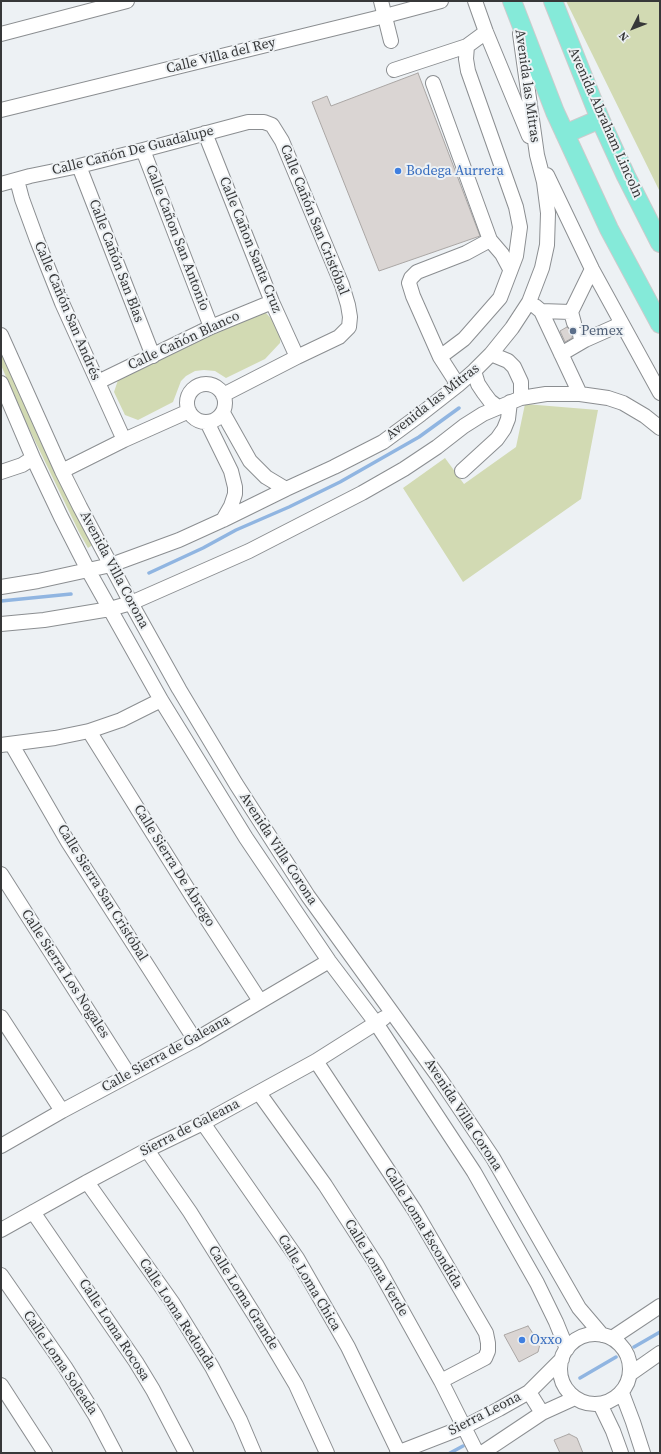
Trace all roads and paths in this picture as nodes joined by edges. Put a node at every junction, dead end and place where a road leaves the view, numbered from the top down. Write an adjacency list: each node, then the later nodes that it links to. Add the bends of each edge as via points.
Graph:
1 (127, 1): 10 (street)
2 (381, 1): 7 (street)
3 (441, 1): 7 (street, Calle Villa del Rey)
4 (475, 1): 9 (street)
5 (512, 1): 8 (main road)
6 (553, 1): 16 (main road, Avenida Abraham Lincoln)
7 (385, 16): 11 (street); 15 (street, Calle Villa del Rey)
8 (518, 20): 19 (main road); 21 (street, Avenida las Mitras)
9 (486, 32): 12 (street); 21 (street)
10 (1, 34)
11 (391, 41)
12 (467, 46): 13 (street); 27 (street, via 468,71 516,207 520,227 516,256)
13 (394, 70)
14 (433, 83): 25 (street)
15 (1, 110)
16 (600, 118): 19 (main road); 26 (main road, Avenida Abraham Lincoln)
17 (248, 122): 18 (street, Calle Cañón De Guadalupe); 40 (street, Calle Cañón San Cristóbal, via 272,125 282,141 348,305 349,327 339,337)
18 (205, 133): 20 (street, Calle Cañón De Guadalupe); 29 (street, Calle Cañon Santa Cruz)
19 (565, 134): 33 (main road, via 609,229)
20 (143, 150): 22 (street, Calle Cañón De Guadalupe); 34 (street, Calle Cañon San Antonio)
21 (537, 155): 28 (street); 30 (street, Avenida las Mitras, via 548,214 547,245 542,268)
22 (79, 166): 23 (street, Calle Cañón De Guadalupe); 39 (street, Calle Cañón San Blas)
23 (17, 180): 24 (street, Calle Cañón De Guadalupe); 43 (street, Calle Cañón San Andrés, via 36,240)
24 (1, 184)
25 (490, 240): 27 (street); 41 (street, via 466,253 417,272 410,278 413,296)
26 (660, 243)
27 (510, 269): 41 (street, via 500,298 464,339)
28 (592, 269): 32 (street); 35 (street)
29 (272, 302): 34 (street, Calle Cañón Blanco); 40 (street, Calle Cañon Santa Cruz)
30 (529, 302): 31 (street); 37 (street, Avenida las Mitras)
31 (541, 311): 35 (street); 38 (street)
32 (622, 324): 35 (street); 46 (street)
33 (660, 324)
34 (211, 327): 39 (street, Calle Cañón Blanco)
35 (577, 327): 38 (street)
36 (1, 335): 57 (street, Avenida Villa Corona)
37 (491, 354): 42 (street, Avenida las Mitras); 49 (street, via 508,361 521,382)
38 (561, 354): 47 (street)
39 (153, 356): 43 (street, Calle Cañón Blanco)
40 (297, 357): 48 (street)
41 (440, 357): 45 (street)
42 (474, 371): 45 (street, Avenida las Mitras); 49 (street, via 478,384 490,401)
43 (98, 382): 54 (street, Calle Cañón San Andrés)
44 (1, 383): 55 (street, Avenida Villa Corona)
45 (458, 385): 61 (street, Avenida las Mitras, via 383,442)
46 (660, 393)
47 (580, 394): 49 (street, via 546,394); 53 (street, via 623,403)
48 (223, 395): 50 (street, via 215,386 198,386 190,394 187,405); 51 (street)
49 (510, 402): 59 (street, via 504,429 497,439); 66 (street, via 464,426 404,469 362,493 249,551)
50 (189, 411): 52 (street, via 196,420); 54 (street)
51 (223, 413): 52 (street, via 219,418); 56 (street)
52 (207, 422): 58 (street)
53 (660, 428)
54 (124, 440): 57 (street)
55 (33, 458): 60 (street, via 22,465); 64 (street, Avenida Villa Corona)
56 (250, 461): 58 (street); 61 (street, via 266,477)
57 (62, 471): 63 (street, Avenida Villa Corona)
58 (231, 471): 62 (street, via 235,494)
59 (462, 471)
60 (1, 472)
61 (286, 489): 62 (street, Avenida las Mitras)
62 (223, 520): 63 (street, Avenida las Mitras, via 179,540)
63 (111, 565): 64 (street, Avenida las Mitras); 66 (street, Avenida Villa Corona)
64 (88, 570): 65 (street, Avenida las Mitras); 67 (street, Avenida Villa Corona)
65 (1, 587)
66 (131, 603): 67 (street); 75 (street, Avenida Villa Corona, via 187,703 274,846 312,903)
67 (110, 609): 68 (street); 69 (street, Avenida Villa Corona)
68 (1, 624)
69 (160, 700): 70 (street, via 121,720); 73 (street, Avenida Villa Corona, via 246,838)
70 (89, 731): 71 (street); 74 (street, Calle Sierra De Ábrego)
71 (6, 745): 78 (street, Calle Sierra San Cristóbal)
72 (1, 874): 80 (street, Calle Sierra Los Nogales)
73 (329, 960): 74 (street, Calle Sierra de Galeana); 77 (street, Avenida Villa Corona)
74 (260, 1001): 78 (street, Calle Sierra de Galeana)
75 (392, 1012): 77 (street, Sierra de Galeana); 91 (street, Avenida Villa Corona, via 493,1158 579,1308)
76 (1, 1017): 82 (street)
77 (376, 1023): 79 (street, Sierra de Galeana); 93 (street, Avenida Villa Corona, via 474,1172 537,1283 556,1322)
78 (195, 1040): 80 (street, Calle Sierra de Galeana)
79 (316, 1061): 81 (street, Sierra de Galeana); 95 (street, Calle Loma Escondida, via 415,1211 486,1334 488,1351 485,1358)
80 (129, 1075): 82 (street, Calle Sierra de Galeana)
81 (259, 1093): 83 (street, Sierra de Galeana); 95 (street, Calle Loma Verde, via 325,1185 376,1264)
82 (62, 1111): 84 (street, Calle Sierra de Galeana)
83 (203, 1123): 85 (street, Sierra de Galeana); 108 (street, Calle Loma Chica, via 298,1258 348,1347)
84 (1, 1146)
85 (147, 1150): 86 (street, Sierra de Galeana); 107 (street, Calle Loma Grande, via 190,1212 296,1385)
86 (87, 1182): 87 (street, Sierra de Galeana); 106 (street, Calle Loma Redonda, via 172,1302 212,1367)
87 (33, 1212): 88 (street, Sierra de Galeana); 105 (street, Calle Loma Rocosa, via 136,1362)
88 (1, 1230)
89 (1, 1276): 104 (street, Calle Loma Soleada, via 69,1373 95,1414)
90 (660, 1306): 91 (street)
91 (607, 1337): 93 (street, via 589,1335 576,1340); 94 (street, via 623,1347 629,1360)
92 (660, 1353): 94 (street)
93 (564, 1354): 97 (street, Sierra Leona); 99 (street, via 560,1374 565,1387)
94 (630, 1374): 98 (street)
95 (441, 1381): 102 (street, Calle Loma Verde)
96 (1, 1385): 103 (street)
97 (529, 1392): 101 (street); 102 (street, Sierra Leona)
98 (622, 1393): 100 (street, via 612,1401); 112 (street)
99 (575, 1398): 100 (street, via 587,1404); 101 (street, Sierra Leona)
100 (600, 1404): 111 (street)
101 (542, 1413): 110 (street, Sierra Leona)
102 (464, 1427): 108 (street, Sierra Leona); 109 (street, Calle Loma Verde)
103 (45, 1453)
104 (115, 1453)
105 (186, 1453)
106 (254, 1453)
107 (327, 1453)
108 (398, 1453)
109 (477, 1453)
110 (482, 1453)
111 (621, 1453)
112 (643, 1453)

